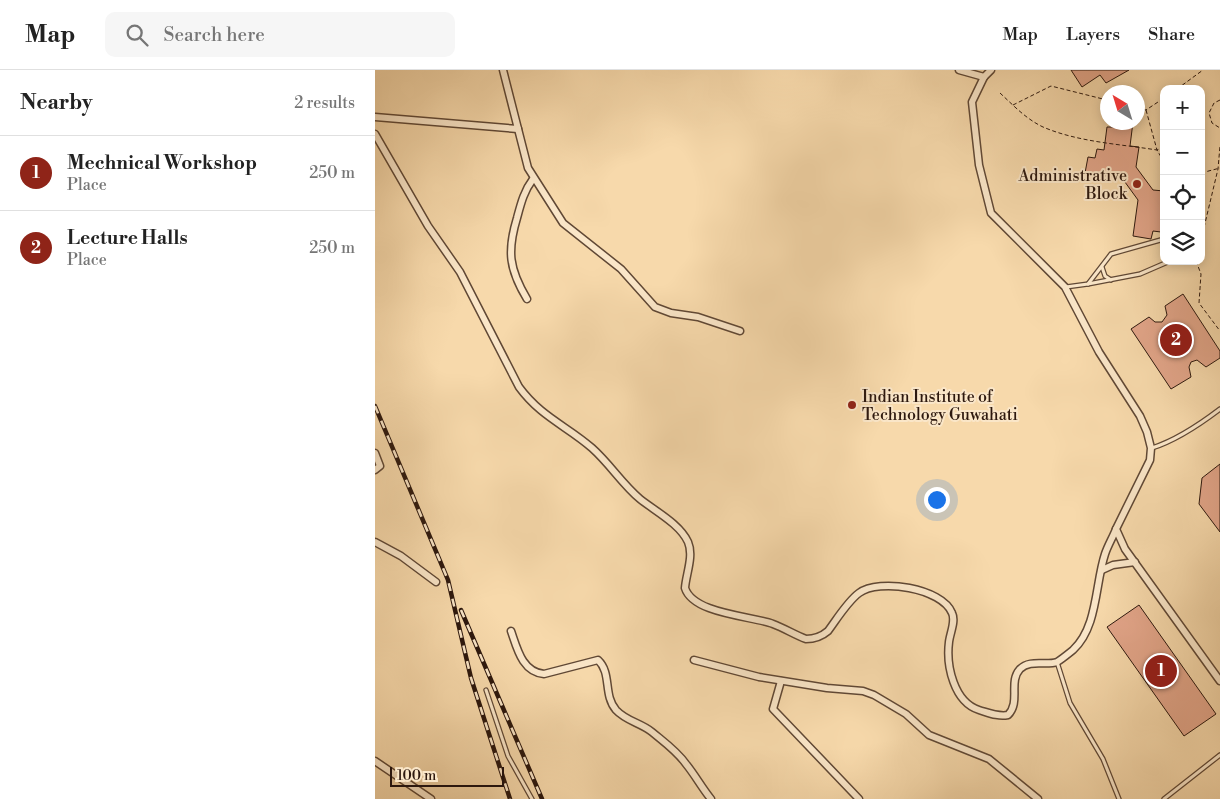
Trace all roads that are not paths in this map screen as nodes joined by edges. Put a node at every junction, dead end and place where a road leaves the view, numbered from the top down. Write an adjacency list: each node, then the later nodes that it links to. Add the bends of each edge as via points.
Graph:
1 (503, 70): 6 (street)
2 (959, 70): 4 (street)
3 (991, 70): 4 (street)
4 (984, 77): 14 (street, via 971,102 979,165 991,213)
5 (375, 117): 6 (street)
6 (517, 129): 8 (street)
7 (375, 134): 28 (street, via 428,226 460,272 519,388 552,421 595,450 629,489 676,527 687,541 690,555 685,588 694,600 728,614 764,621 811,639 828,631 856,596 865,590 892,586 917,590 947,605 953,614 950,660 956,688 963,701 998,716 1009,715 1015,705 1016,674 1021,668 1027,664)
8 (533, 179): 15 (street, via 524,192 511,238 510,254 518,285); 16 (street, via 563,223 621,269 655,307)
9 (1160, 240): 11 (lane, via 1111,254)
10 (1162, 265): 12 (lane)
11 (1101, 267): 12 (lane); 13 (lane)
12 (1111, 281): 13 (lane)
13 (1088, 284): 14 (lane)
14 (1065, 287): 18 (street, via 1099,352 1140,416)
15 (527, 299)
16 (740, 331)
17 (1220, 409): 18 (lane, via 1168,443)
18 (1151, 448): 21 (street, via 1148,465)
19 (375, 453): 20 (street, via 381,466)
20 (375, 470)
21 (1117, 529): 23 (street); 24 (street, via 1105,554)
22 (375, 542): 25 (street, via 401,556)
23 (1135, 562): 24 (street); 30 (street)
24 (1102, 570): 28 (street, via 1087,631 1078,645)
25 (436, 582)
26 (511, 631): 36 (street, via 520,658 537,673 598,660 606,671 608,693 615,709 646,727 672,748)
27 (694, 660): 29 (street)
28 (1057, 662): 39 (lane, via 1070,703 1103,759)
29 (781, 681): 37 (street, via 773,709); 38 (street, via 874,694 906,714 929,736 989,759)
30 (1220, 681)
31 (486, 690): 35 (lane, via 508,756)
32 (1220, 755): 40 (lane)
33 (375, 761): 34 (street)
34 (431, 799)
35 (532, 799)
36 (711, 799)
37 (859, 799)
38 (1038, 799)
39 (1119, 799)
40 (1164, 799)

